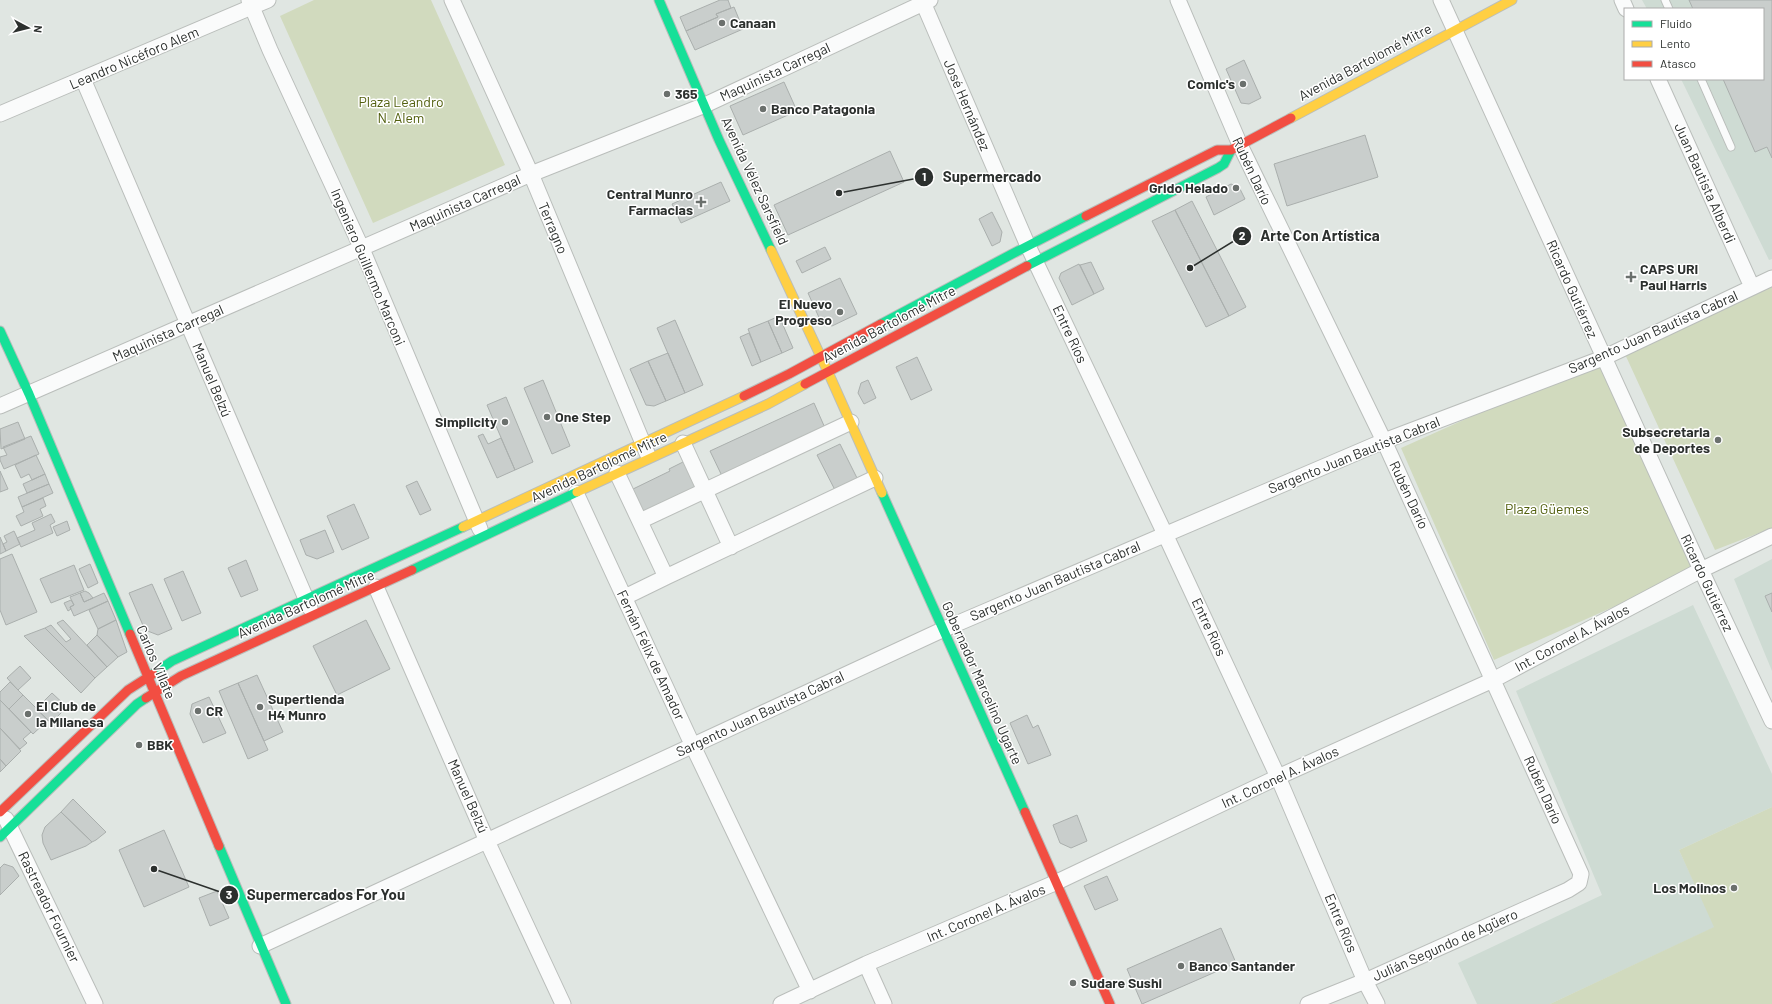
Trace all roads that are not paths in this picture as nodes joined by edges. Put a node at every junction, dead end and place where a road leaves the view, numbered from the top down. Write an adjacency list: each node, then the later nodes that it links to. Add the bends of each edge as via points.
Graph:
1 (268, 0): 8 (street, Leandro Nicéforo Alem)
2 (452, 0): 17 (street, Terragno)
3 (659, 0): 13 (main road, Avenida Vélez Sarsfield)
4 (1178, 0): 16 (street, Rubén Darío)
5 (1441, 0): 9 (street, Ricardo Gutiérrez)
6 (1512, 0): 9 (main road, Avenida Bartolomé Mitre)
7 (925, 1): 13 (street, Maquinista Carregal); 19 (street, José Hernández)
8 (251, 4): 10 (street, Leandro Nicéforo Alem); 18 (street, Ingeniero Guillermo Marconi)
9 (1454, 31): 16 (main road, Avenida Bartolomé Mitre); 25 (street, Ricardo Gutiérrez)
10 (83, 79): 14 (street, Leandro Nicéforo Alem); 22 (street, Manuel Belzú)
11 (1658, 80): 21 (street, Juan Bautista Alberdi)
12 (1701, 80): 15 (lane)
13 (705, 105): 17 (street, Maquinista Carregal); 24 (main road, Avenida Vélez Sarsfield)
14 (0, 114)
15 (1731, 147)
16 (1236, 148): 19 (main road, Avenida Bartolomé Mitre, via 1217,150); 19 (main road, Avenida Bartolomé Mitre, via 1218,168); 30 (street, Rubén Darío)
17 (531, 174): 18 (street, Maquinista Carregal); 32 (street, Terragno)
18 (362, 249): 22 (street, Maquinista Carregal); 38 (street, Ingeniero Guillermo Marconi)
19 (1032, 254): 24 (main road, Avenida Bartolomé Mitre); 26 (main road, Avenida Bartolomé Mitre); 40 (street, Entre Ríos)
20 (1772, 278): 21 (street, Sargento Juan Bautista Cabral)
21 (1752, 287): 25 (street, Sargento Juan Bautista Cabral)
22 (188, 324): 27 (street, Maquinista Carregal); 48 (street, Manuel Belzú)
23 (0, 331): 27 (main road, Carlos Villate)
24 (821, 356): 26 (main road, Avenida Vélez Sarsfield); 32 (main road, Avenida Bartolomé Mitre)
25 (1603, 358): 30 (street, Sargento Juan Bautista Cabral); 44 (street, Ricardo Gutiérrez)
26 (828, 372): 29 (main road, Gobernador Marcelino Ugarte); 31 (main road, Avenida Bartolomé Mitre, via 768,404)
27 (29, 394): 28 (street, Maquinista Carregal); 51 (main road, Carlos Villate)
28 (0, 406)
29 (851, 422): 35 (main road, Gobernador Marcelino Ugarte); 36 (street)
30 (1384, 441): 40 (street, Sargento Juan Bautista Cabral); 52 (street, Rubén Darío)
31 (684, 443): 33 (main road, Avenida Bartolomé Mitre); 36 (street)
32 (643, 444): 33 (street, Terragno); 38 (main road, Avenida Bartolomé Mitre)
33 (649, 458): 34 (main road, Avenida Bartolomé Mitre)
34 (618, 473): 37 (main road, Avenida Bartolomé Mitre); 39 (street)
35 (875, 478): 43 (street); 50 (main road, Gobernador Marcelino Ugarte)
36 (705, 491): 39 (street); 43 (street)
37 (576, 493): 41 (main road, Avenida Bartolomé Mitre); 47 (street, Fernán Félix de Amador)
38 (477, 520): 41 (street, Ingeniero Guillermo Marconi); 48 (main road, Avenida Bartolomé Mitre)
39 (640, 521): 45 (street)
40 (1165, 534): 50 (street, Sargento Juan Bautista Cabral); 56 (street, Entre Ríos)
41 (483, 535): 46 (main road, Avenida Bartolomé Mitre)
42 (1772, 536): 44 (street, Int. Coronel A. Ávalos)
43 (731, 546): 45 (street)
44 (1701, 570): 52 (street, Int. Coronel A. Ávalos); 54 (street, Ricardo Gutiérrez)
45 (666, 577): 47 (street)
46 (376, 587): 49 (main road, Avenida Bartolomé Mitre); 59 (street, Manuel Belzú)
47 (625, 596): 55 (street, Fernán Félix de Amador)
48 (307, 600): 49 (street, Manuel Belzú); 51 (main road, Avenida Bartolomé Mitre, via 172,661)
49 (313, 615): 53 (main road, Avenida Bartolomé Mitre, via 181,676)
50 (942, 630): 55 (street, Sargento Juan Bautista Cabral); 60 (main road, Gobernador Marcelino Ugarte)
51 (147, 677): 53 (main road, Carlos Villate); 57 (main road, Avenida Bartolomé Mitre, via 128,690)
52 (1494, 680): 56 (street, Int. Coronel A. Ávalos); 61 (street, Rubén Darío, via 1582,874)
53 (154, 692): 58 (main road, Avenida Bartolomé Mitre, via 104,734); 62 (main road, Carlos Villate)
54 (1772, 721)
55 (692, 744): 59 (street, Sargento Juan Bautista Cabral); 65 (street, Fernán Félix de Amador)
56 (1278, 777): 60 (street, Int. Coronel A. Ávalos); 64 (street, Entre Ríos)
57 (1, 811): 58 (street, Rastreador Fournier)
58 (5, 833): 66 (street, Rastreador Fournier)
59 (487, 841): 62 (street, Sargento Juan Bautista Cabral); 68 (street, Manuel Belzú)
60 (1057, 882): 63 (street, Int. Coronel A. Ávalos); 71 (main road, Gobernador Marcelino Ugarte)
61 (1579, 883): 64 (street, Julián Segundo de Agüero, via 1561,894)
62 (260, 946): 67 (main road, Carlos Villate)
63 (866, 964): 65 (street, Int. Coronel A. Ávalos); 70 (street)
64 (1365, 981): 72 (street, Julián Segundo de Agüero); 73 (street, Entre Ríos)
65 (810, 991): 69 (street, Int. Coronel A. Ávalos)
66 (95, 1004)
67 (286, 1004)
68 (563, 1004)
69 (781, 1004)
70 (884, 1004)
71 (1110, 1004)
72 (1308, 1004)
73 (1377, 1004)

